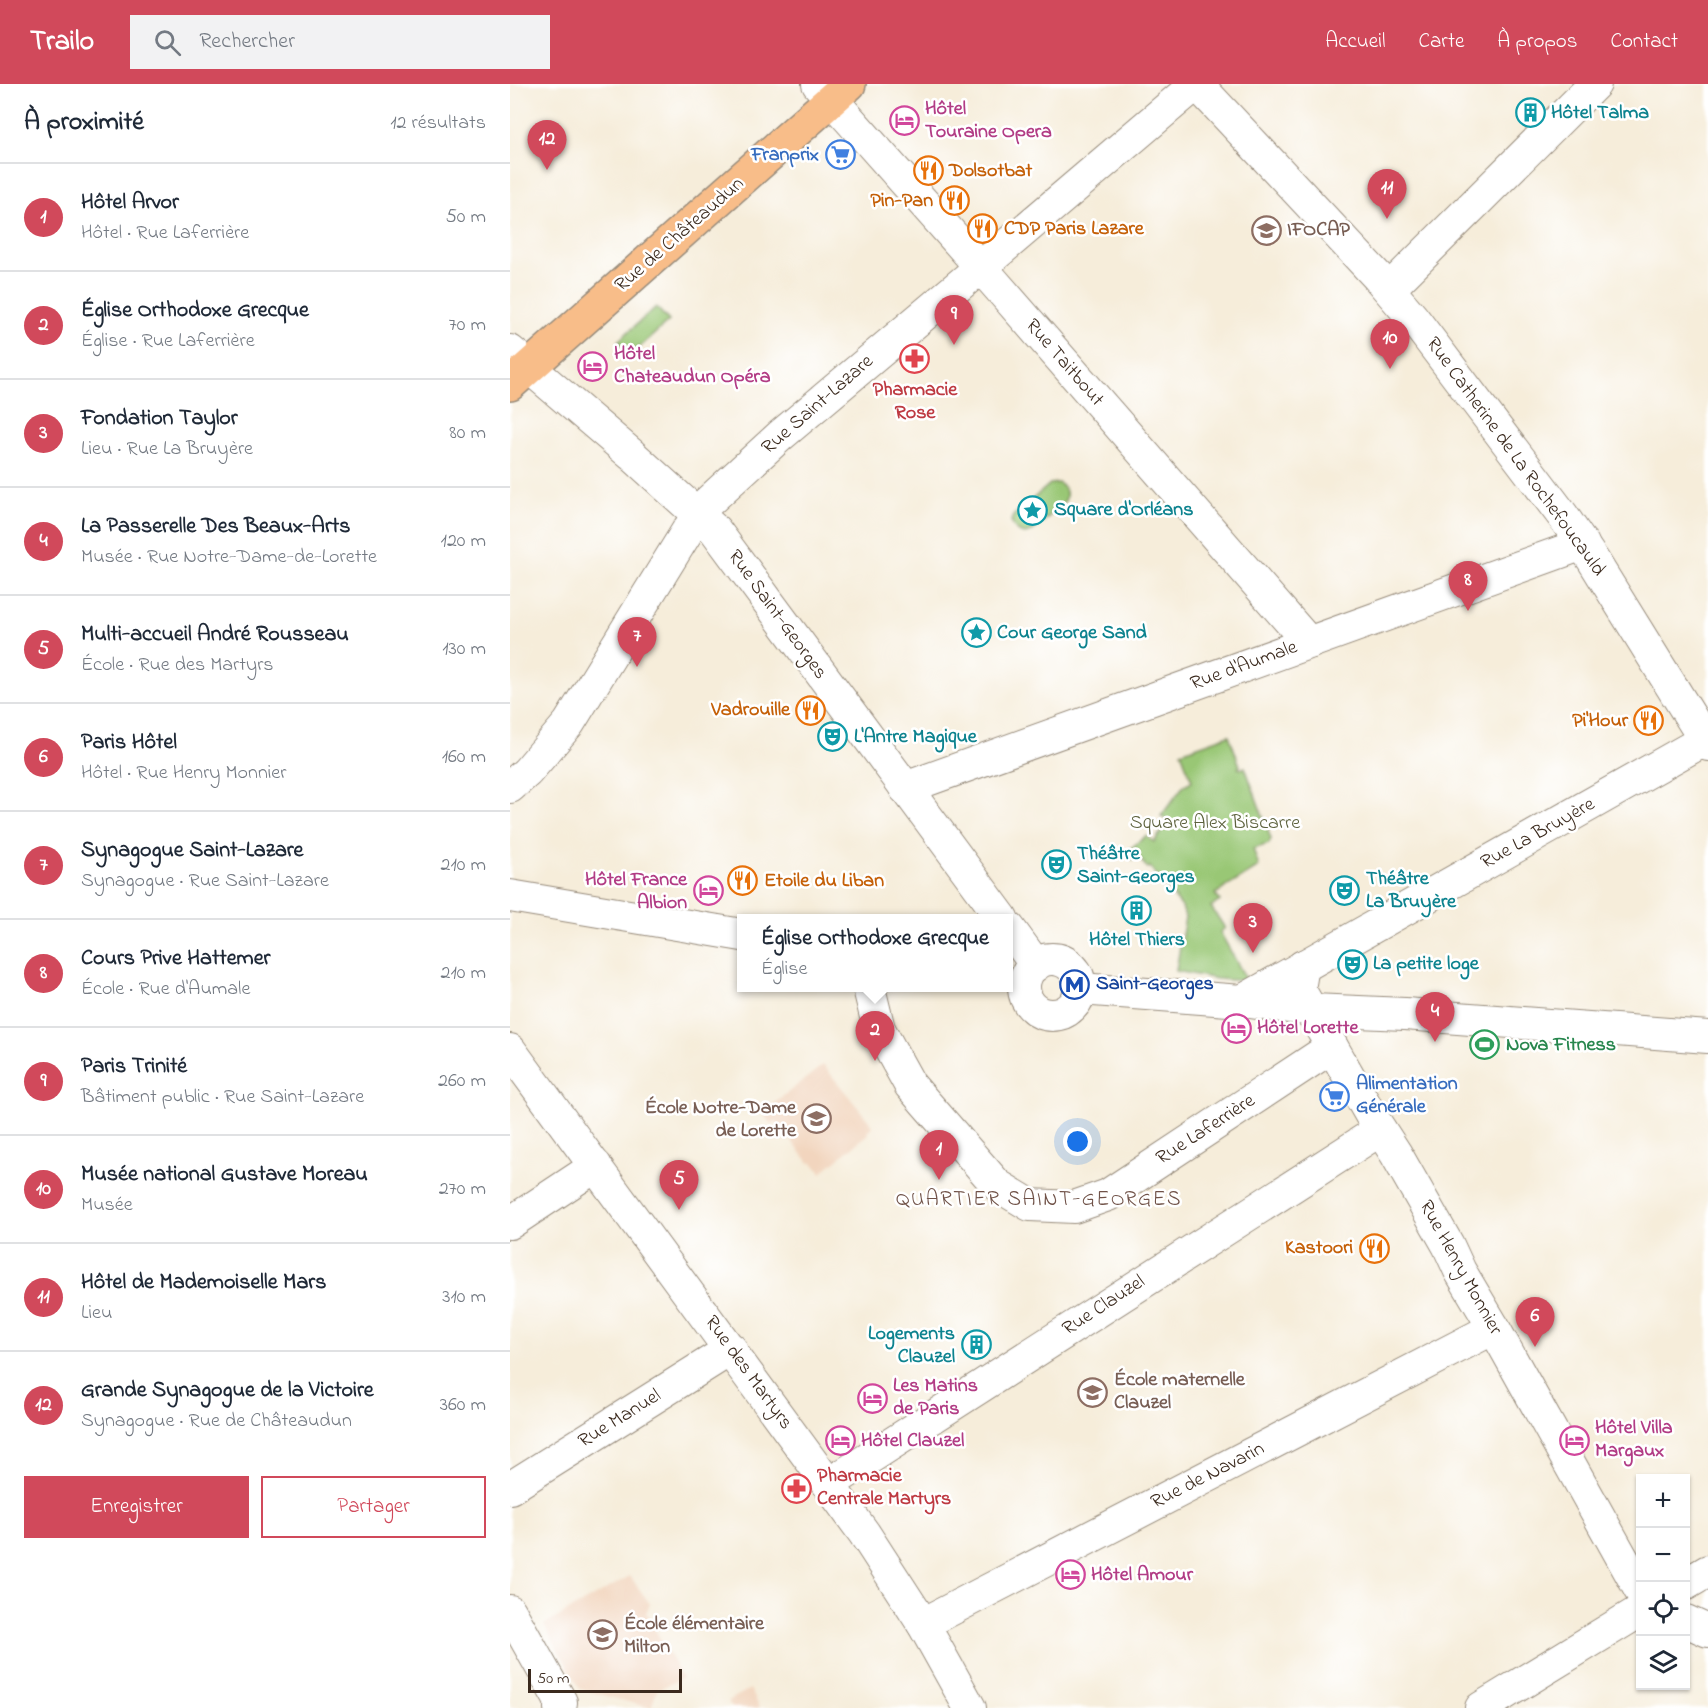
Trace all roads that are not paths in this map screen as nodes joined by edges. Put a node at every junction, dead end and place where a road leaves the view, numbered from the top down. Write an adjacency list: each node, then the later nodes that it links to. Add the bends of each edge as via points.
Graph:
1 (1196, 84): 4 (street, Rue Saint-Lazare); 5 (street, Rue Catherine de La Rochefoucauld)
2 (1595, 84): 5 (street)
3 (833, 89): 4 (street, Rue Taitbout); 6 (main road, Rue de Châteaudun)
4 (981, 267): 7 (street, Rue Saint-Lazare, via 780,436 708,502); 9 (street, Rue Taitbout)
5 (1389, 289): 8 (street, Rue Catherine de La Rochefoucauld)
6 (516, 368): 7 (street, Rue Saint-Georges, via 554,388)
7 (699, 516): 11 (street, Rue Saint-Lazare, via 569,723); 12 (street, Rue Saint-Georges, via 715,530)
8 (1583, 544): 9 (street, Rue d'Aumale); 10 (street, Rue Catherine de La Rochefoucauld)
9 (1309, 643): 12 (street, Rue d'Aumale)
10 (1707, 741): 17 (street, Rue La Bruyère)
11 (510, 787)
12 (905, 788): 14 (street, Rue Saint-Georges)
13 (510, 896): 15 (street)
14 (999, 914)
15 (737, 934)
16 (1013, 945): 18 (street)
17 (1303, 966): 21 (street, Rue La Bruyère); 22 (street, Rue Henry Monnier, via 1299,989)
18 (1023, 978): 19 (street, via 1049,960 1063,962 1074,970); 19 (street, via 1026,999 1036,1010 1054,1015 1073,1005)
19 (1080, 989): 21 (street)
20 (870, 992): 24 (street, Rue Laferrière, via 879,1029 910,1085 997,1185 1030,1205 1074,1207 1108,1195)
21 (1242, 1001): 22 (street)
22 (1312, 1010): 23 (street); 24 (street, Rue Henry Monnier)
23 (1708, 1037)
24 (1332, 1047): 26 (street, Rue Henry Monnier)
25 (510, 1050): 27 (street, Rue des Martyrs)
26 (1380, 1130): 29 (street, Rue Henry Monnier); 31 (street, Rue Clauzel)
27 (596, 1166): 28 (street); 30 (street, Rue des Martyrs)
28 (510, 1223)
29 (1494, 1328): 34 (street, Rue Henry Monnier); 39 (street, Rue de Navarin)
30 (731, 1349): 31 (street, Rue des Martyrs); 32 (street, Rue Manuel)
31 (829, 1484): 39 (street, Rue des Martyrs)
32 (510, 1488)
33 (1708, 1571): 35 (street)
34 (1637, 1582)
35 (1689, 1582)
36 (510, 1611): 41 (street)
37 (1636, 1614): 43 (street)
38 (1690, 1623): 40 (street)
39 (923, 1624): 42 (street, Rue des Martyrs)
40 (1708, 1631)
41 (568, 1706)
42 (970, 1708)
43 (1481, 1708)

